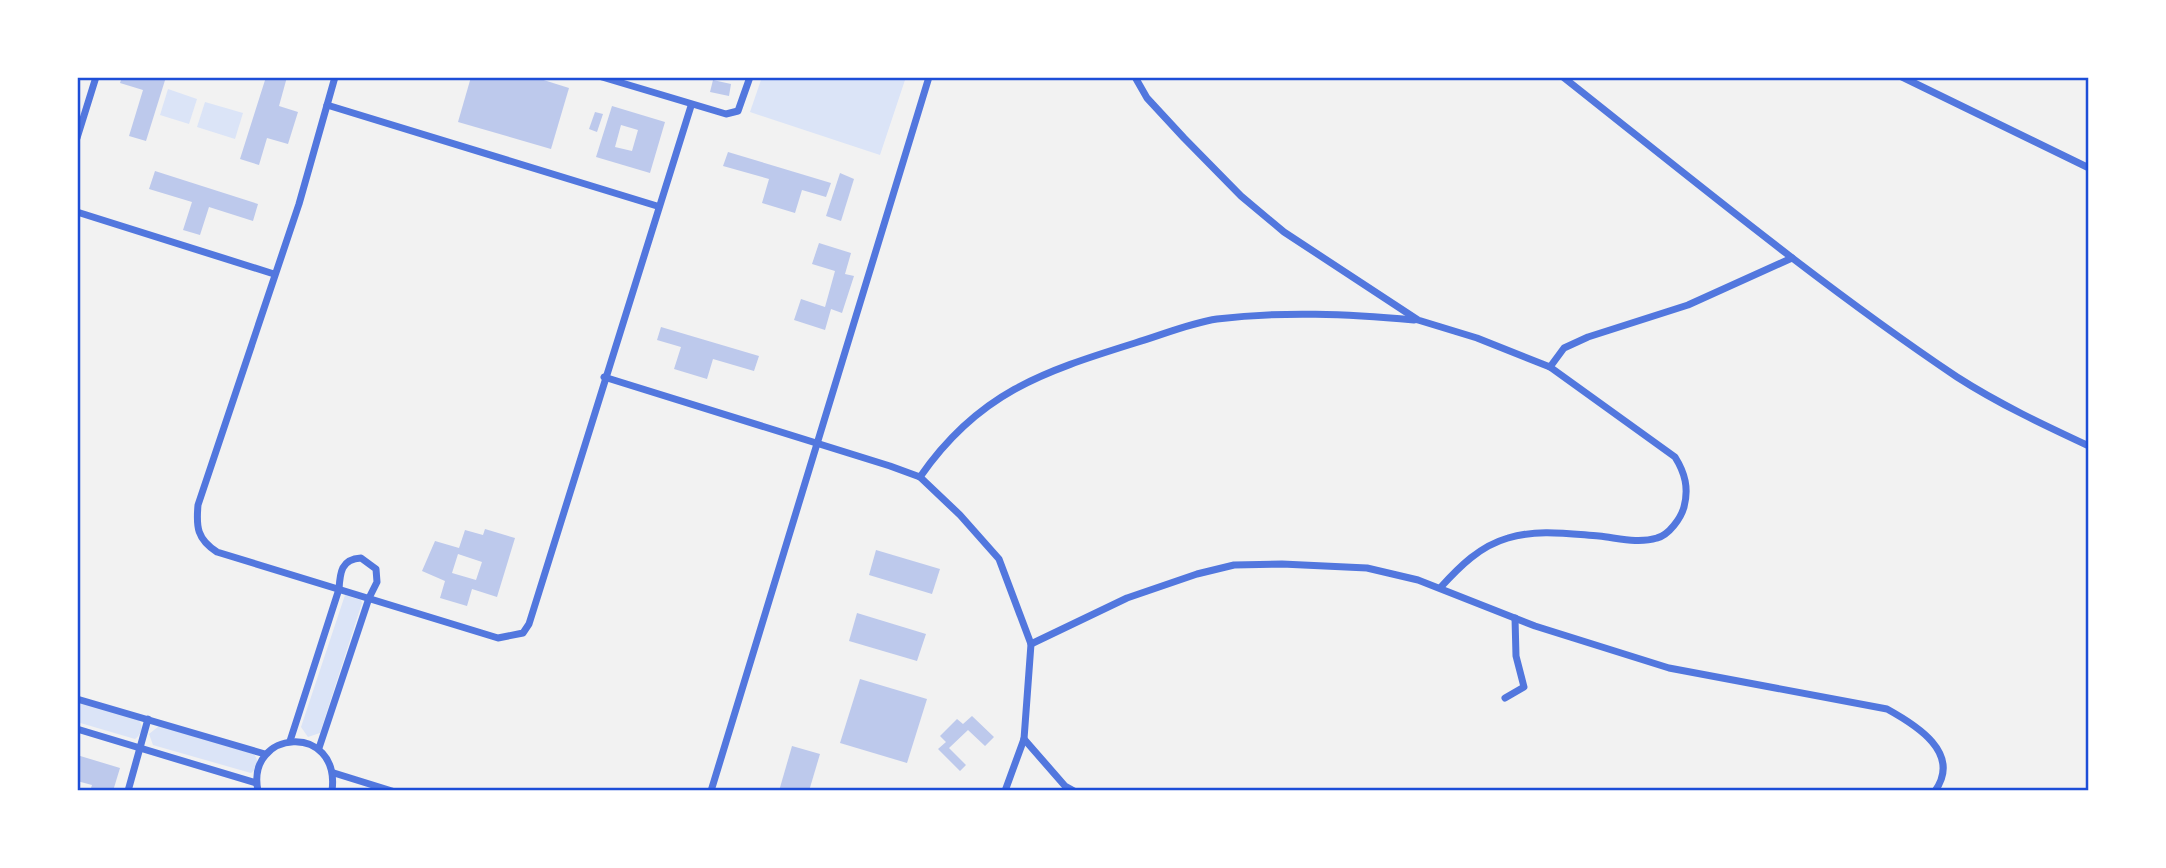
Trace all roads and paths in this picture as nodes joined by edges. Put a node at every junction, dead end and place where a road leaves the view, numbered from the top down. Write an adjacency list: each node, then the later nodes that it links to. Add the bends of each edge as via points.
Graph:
1 (96, 77): 11 (street)
2 (335, 77): 9 (street)
3 (602, 77): 10 (street)
4 (750, 77): 10 (street, via 738,111 726,114)
5 (929, 77): 20 (street)
6 (1135, 77): 17 (street, via 1147,98 1241,196 1284,232)
7 (1563, 77): 15 (street)
8 (1902, 77): 12 (street)
9 (327, 105): 13 (street); 16 (street)
10 (691, 106): 13 (street)
11 (77, 138)
12 (2089, 168)
13 (657, 206): 19 (street)
14 (77, 212): 16 (street)
15 (1792, 258): 18 (street, via 1688,305 1588,337 1564,348); 21 (street, via 1958,377)
16 (274, 274): 24 (street, via 198,505 197,526 203,543 216,552)
17 (1418, 320): 18 (street); 22 (street, via 1312,313 1214,320 1079,361 1021,383 976,414 940,448)
18 (1550, 367): 23 (street, via 1675,457 1688,489 1684,510 1673,527 1658,538 1633,541 1533,533 1510,537 1474,555)
19 (604, 377): 20 (street); 25 (street, via 523,633 498,638)
20 (816, 442): 22 (street); 42 (street)
21 (2089, 446)
22 (920, 477): 27 (street, via 999,559)
23 (1440, 588): 26 (street); 27 (street, via 1367,568 1234,565 1127,598)
24 (339, 589): 25 (street); 25 (street, via 344,566 361,558 372,564 378,576); 33 (street)
25 (369, 597): 35 (street)
26 (1515, 618): 29 (street, via 1516,656 1524,687); 45 (street, via 1669,668 1887,709 1914,723 1941,754 1944,769)
27 (1031, 644): 32 (street)
28 (77, 698): 30 (street)
29 (1505, 698)
30 (148, 719): 34 (street); 36 (street)
31 (77, 729): 34 (street)
32 (1024, 739): 43 (street); 44 (street)
33 (290, 741): 35 (street); 36 (street)
34 (140, 748): 38 (street); 39 (street)
35 (319, 748): 37 (street)
36 (265, 754): 38 (street, via 258,768)
37 (334, 773): 40 (street); 41 (street)
38 (257, 787)
39 (128, 791)
40 (332, 791)
41 (392, 791)
42 (711, 791)
43 (1005, 791)
44 (1074, 791)
45 (1935, 791)

